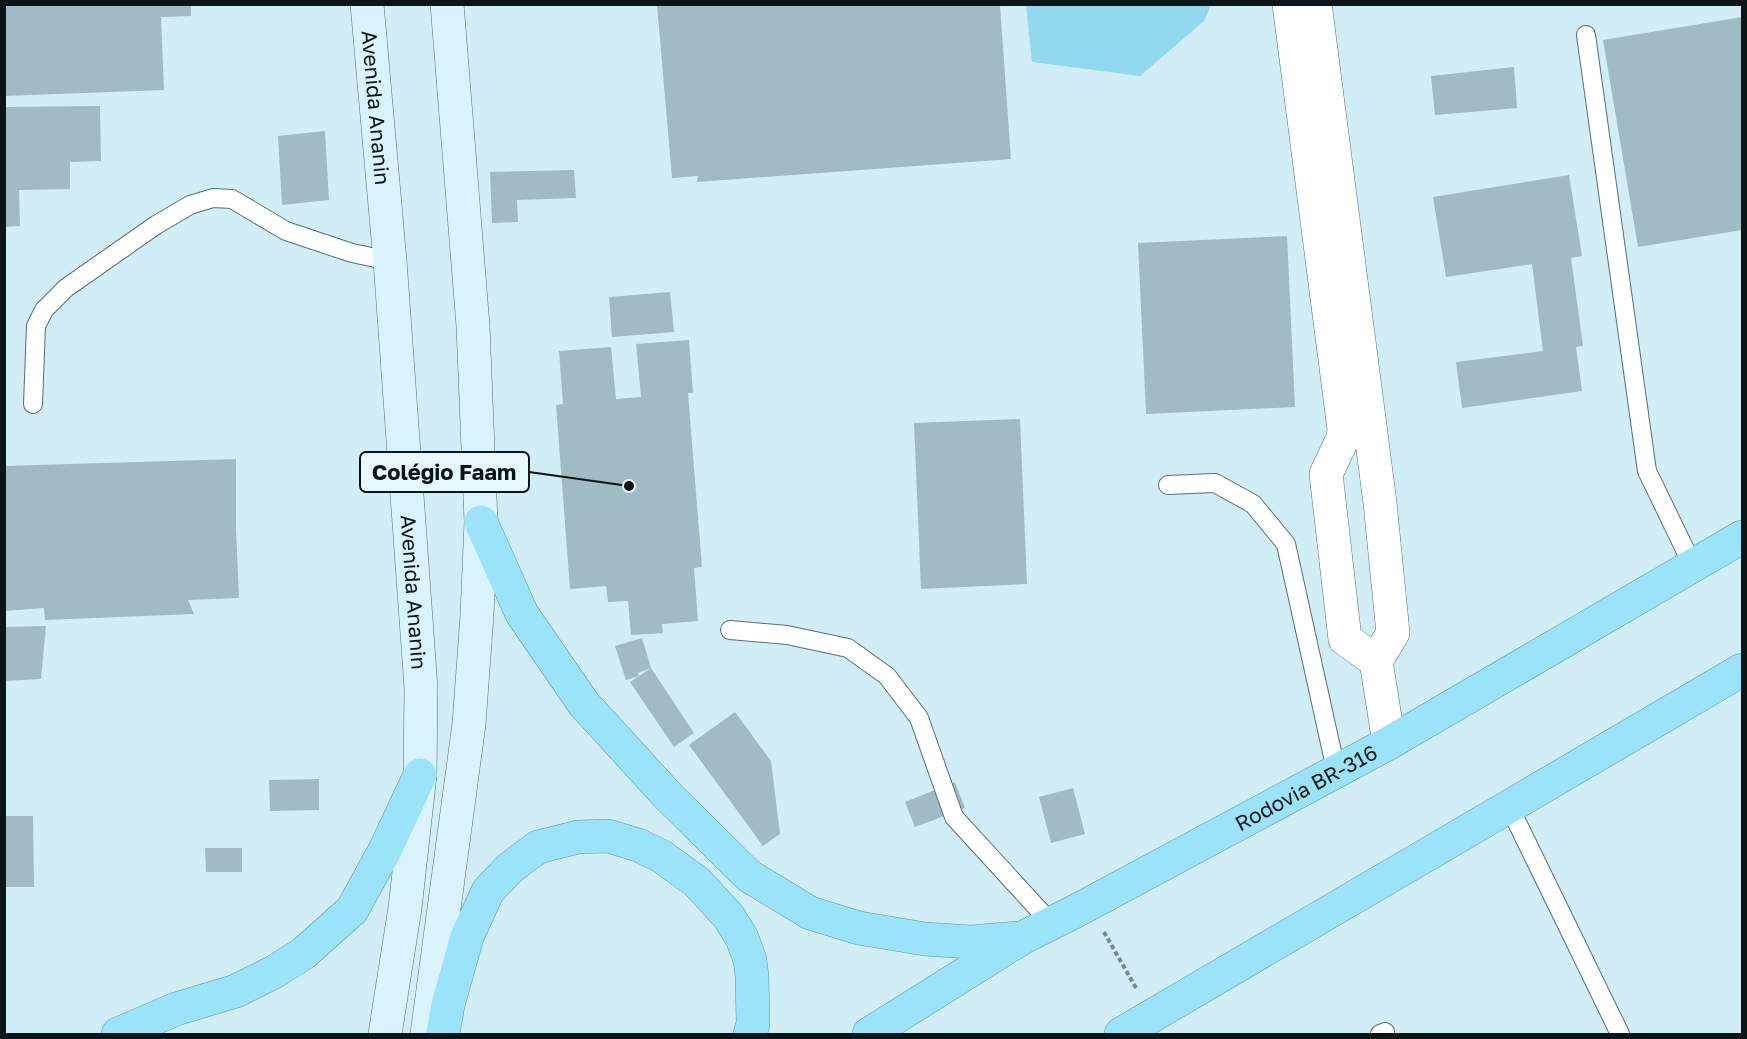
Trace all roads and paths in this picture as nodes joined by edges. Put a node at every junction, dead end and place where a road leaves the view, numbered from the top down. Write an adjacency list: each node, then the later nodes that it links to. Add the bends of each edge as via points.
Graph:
1 (367, 4): 6 (main road, Avenida Ananin)
2 (447, 4): 10 (main road, via 473,326)
3 (1289, 4): 8 (street)
4 (1315, 4): 8 (street)
5 (1586, 35): 12 (lane, via 1647,471)
6 (390, 261): 7 (lane, via 351,253 286,231 232,199 213,198 190,205 66,288 44,310 36,326); 20 (main road, Avenida Ananin, via 421,688)
7 (33, 404)
8 (1357, 428): 13 (street, via 1380,503); 14 (street, via 1343,438 1326,474)
9 (1168, 485): 19 (lane, via 1215,483 1253,504 1286,544)
10 (480, 522): 24 (highway, via 522,614 584,704 669,797 749,876 810,913 859,928 971,942); 28 (main road, via 469,724)
11 (1743, 537): 12 (highway, Rodovia BR-316)
12 (1693, 566): 18 (highway, Rodovia BR-316)
13 (1387, 572): 14 (street); 16 (street, via 1393,633)
14 (1337, 577): 16 (street, via 1345,639)
15 (730, 630): 23 (lane, via 787,635 848,648 887,676 919,718 954,817)
16 (1377, 661): 18 (street)
17 (1743, 670): 21 (highway)
18 (1389, 743): 19 (highway, Rodovia BR-316)
19 (1336, 770): 22 (highway, Rodovia BR-316)
20 (420, 775): 26 (highway, via 352,910 304,953 236,991 176,1009); 27 (main road, Avenida Ananin)
21 (1509, 806): 25 (highway); 33 (lane)
22 (1089, 904): 23 (highway, Rodovia BR-316); 25 (path)
23 (1051, 923): 24 (highway, Rodovia BR-316)
24 (1022, 938): 31 (highway, Rodovia BR-316)
25 (1152, 1018): 32 (highway)
26 (118, 1035)
27 (385, 1035)
28 (428, 1035)
29 (443, 1035): 30 (highway, via 447,1005 467,938 488,891 538,847 578,837 608,836 661,856 697,882 729,917 750,960)
30 (750, 1035)
31 (869, 1035)
32 (1121, 1035)
33 (1620, 1035)

